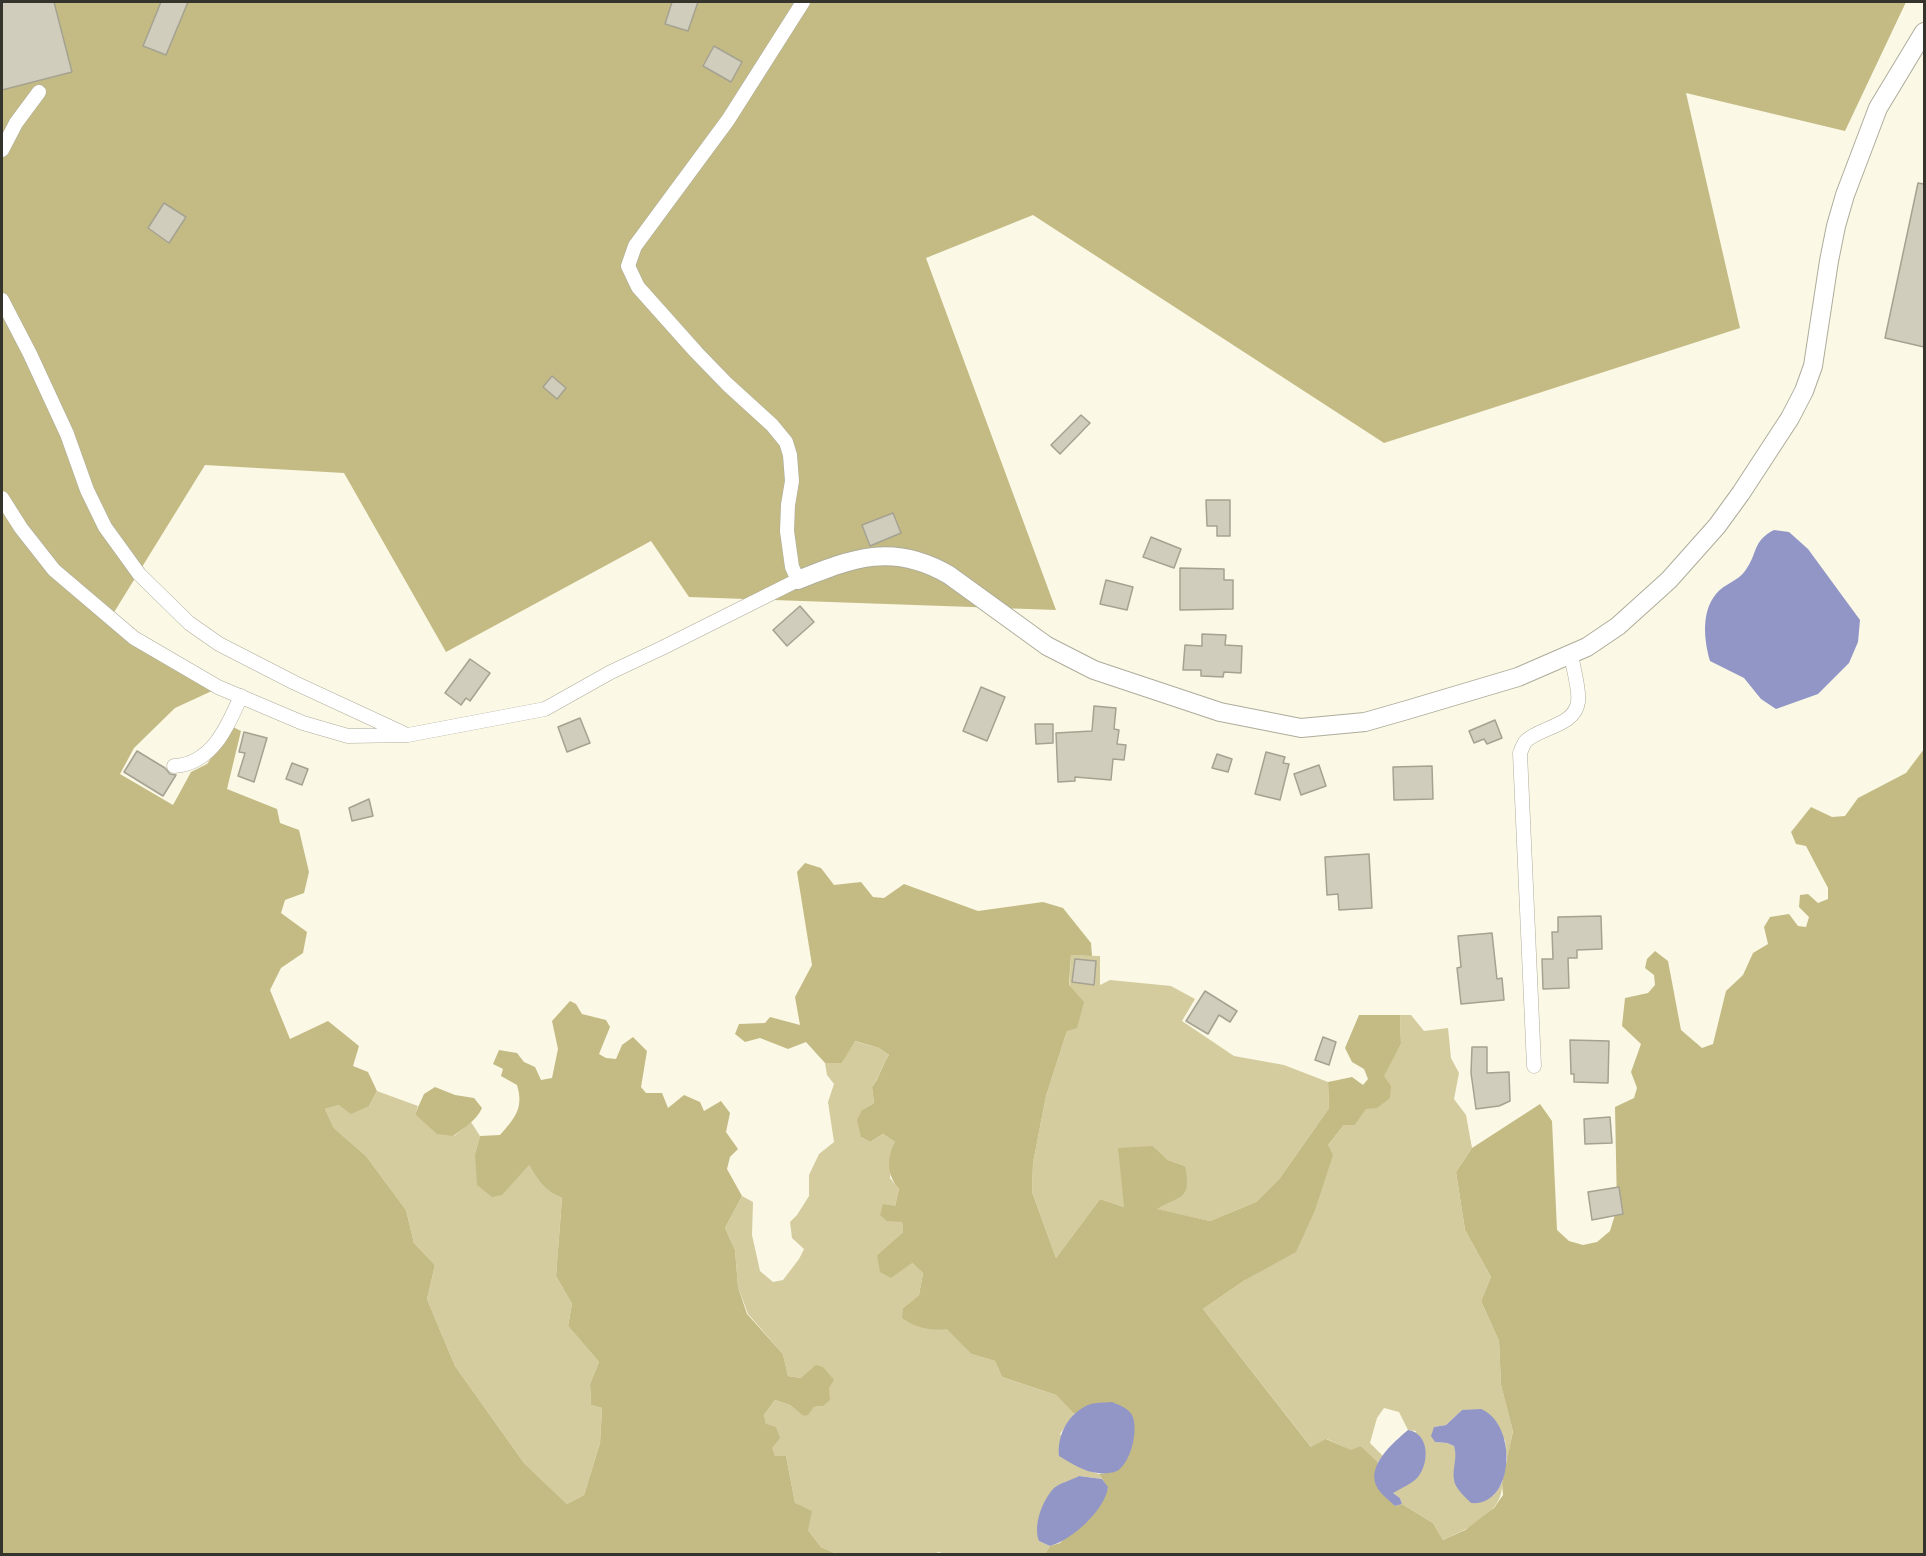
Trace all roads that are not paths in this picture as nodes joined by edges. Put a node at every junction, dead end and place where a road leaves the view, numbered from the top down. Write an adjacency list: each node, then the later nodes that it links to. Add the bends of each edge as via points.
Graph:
1 (803, 2): 7 (street, via 728,120 634,246 628,266 638,287 696,352 786,442 792,481 787,531 792,567)
2 (1924, 32): 8 (street, via 1878,108 1845,195 1829,261 1813,366 1790,418 1717,526 1669,580 1618,626)
3 (39, 92): 4 (street)
4 (2, 150)
5 (2, 300): 10 (street, via 67,434 105,527 139,574 189,623 219,644)
6 (2, 498): 9 (street, via 54,570 95,606 169,660)
7 (798, 580): 8 (street, via 864,557 916,560 949,575 1047,646 1094,670 1220,712 1301,728 1365,722 1518,676); 10 (street, via 545,709)
8 (1571, 655): 12 (street, via 1579,702 1575,711 1566,720 1530,738 1520,753)
9 (241, 696): 10 (street, via 303,723 348,736); 11 (street, via 229,724 205,755 193,763)
10 (408, 735)
11 (174, 766)
12 (1534, 1066)

